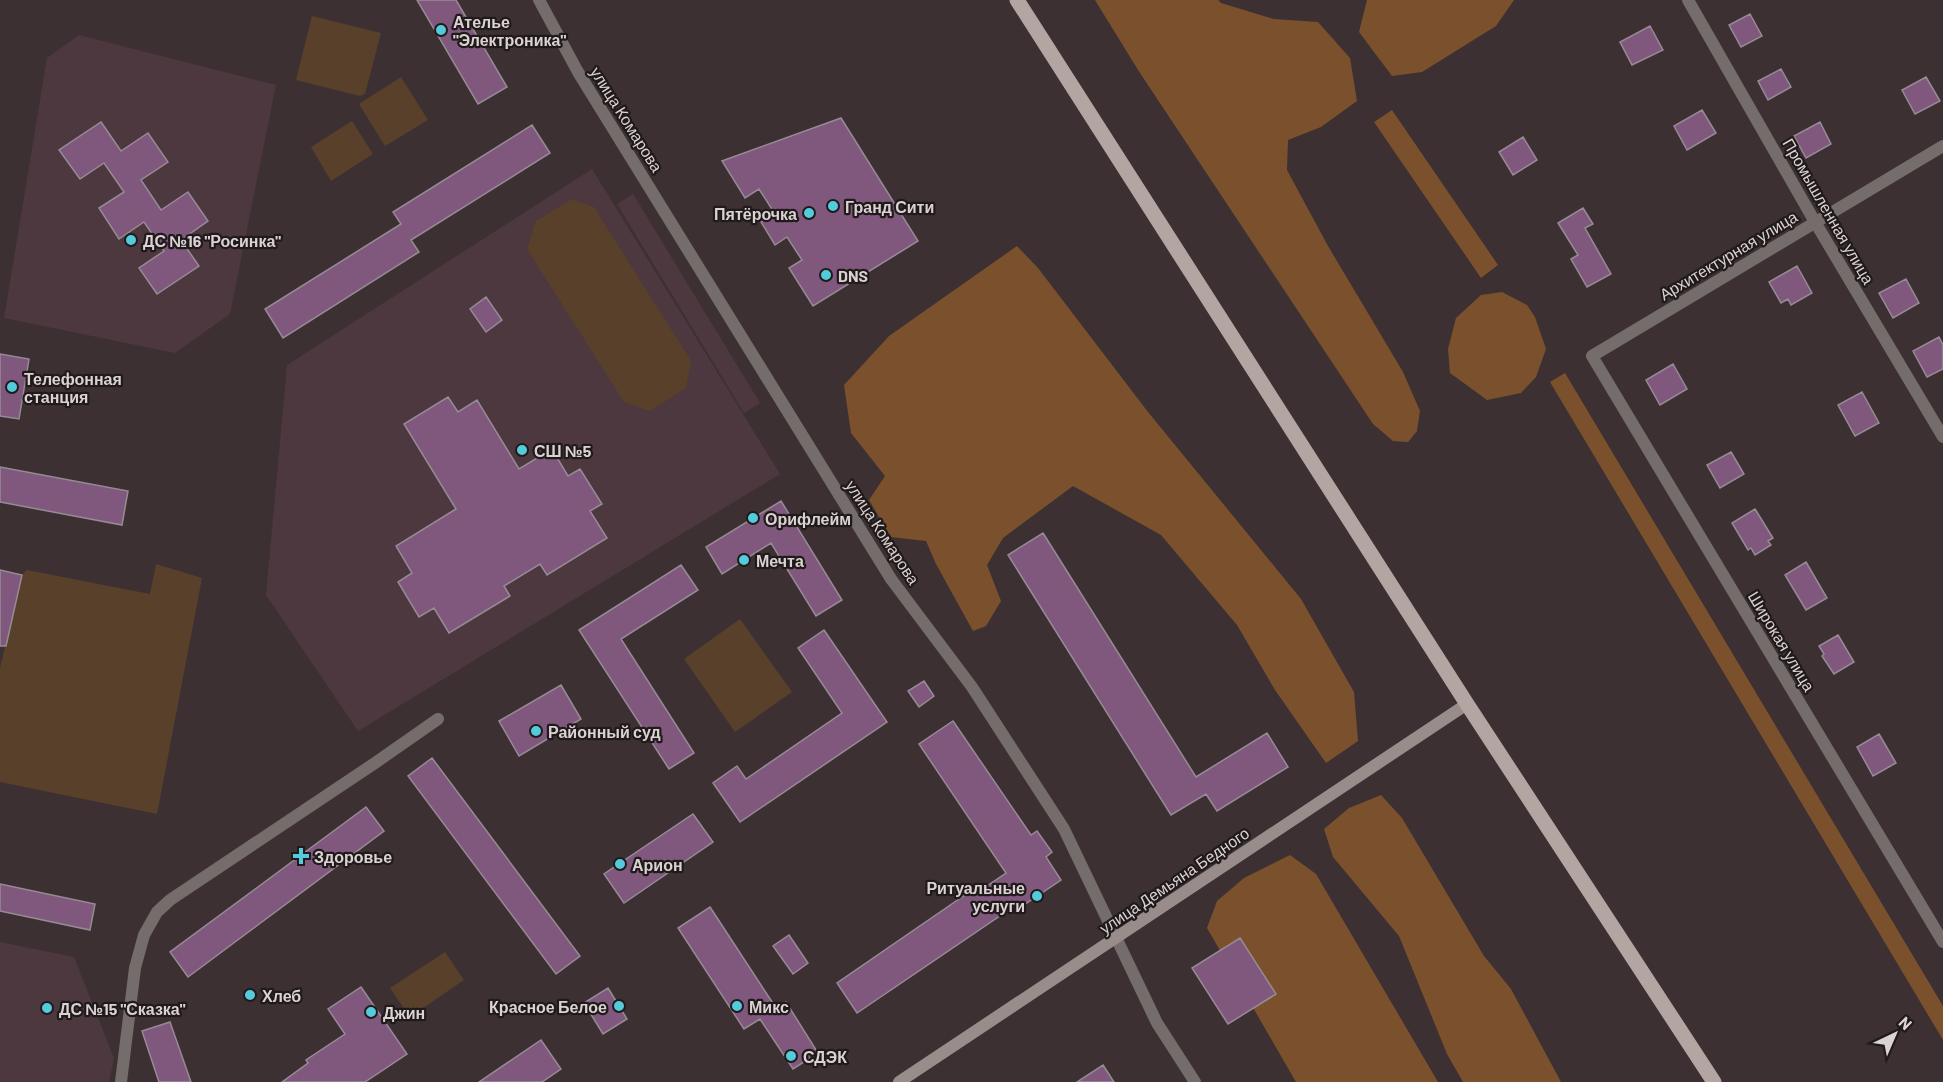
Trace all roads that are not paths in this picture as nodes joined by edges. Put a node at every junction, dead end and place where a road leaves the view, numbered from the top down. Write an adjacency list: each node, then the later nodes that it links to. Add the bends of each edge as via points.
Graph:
1 (539, 0): 10 (street, улица Комарова, via 578,72 891,579 972,687 1064,829)
2 (1017, 0): 8 (main road)
3 (1688, 0): 5 (street, Промышленная улица)
4 (1943, 146): 5 (street, Архитектурная улица)
5 (1815, 222): 6 (street, Архитектурная улица); 7 (street, Промышленная улица)
6 (1592, 356): 11 (street, Широкая улица)
7 (1943, 436)
8 (1467, 704): 10 (street, улица Демьяна Бедного); 15 (main road)
9 (438, 719): 12 (street, via 157,912 144,935 135,969)
10 (1116, 938): 13 (street, улица Демьяна Бедного); 14 (street, улица Комарова, via 1157,1023)
11 (1943, 942)
12 (122, 1082)
13 (899, 1082)
14 (1195, 1082)
15 (1714, 1082)

